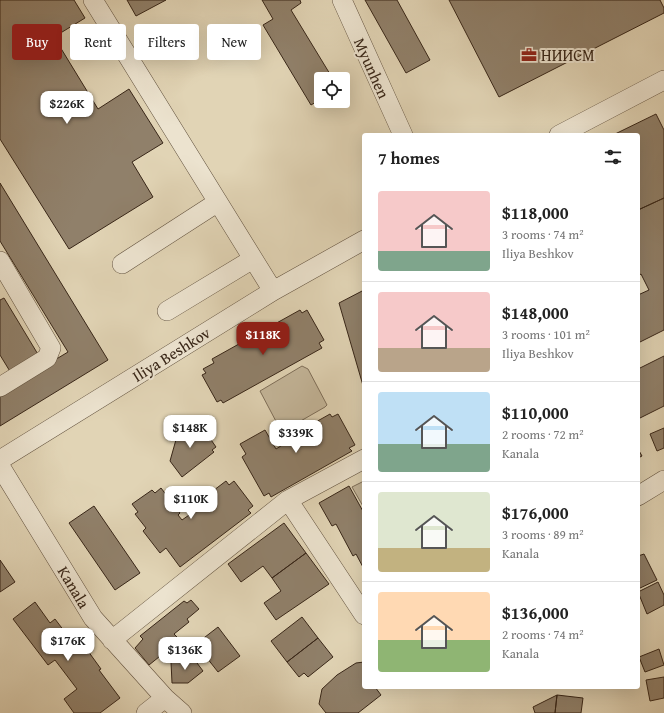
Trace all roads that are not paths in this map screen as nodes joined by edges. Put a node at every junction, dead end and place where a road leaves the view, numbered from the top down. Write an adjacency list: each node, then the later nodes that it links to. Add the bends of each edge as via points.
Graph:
1 (93, 0): 6 (street)
2 (342, 0): 4 (street, Myunhen)
3 (664, 80): 5 (street)
4 (402, 133)
5 (563, 133)
6 (218, 202): 8 (street); 10 (street)
7 (362, 241): 11 (street, Iliya Beshkov)
8 (253, 259): 11 (street); 12 (street)
9 (0, 261): 13 (street, via 51,348 47,358)
10 (122, 264)
11 (273, 291): 14 (street, Iliya Beshkov)
12 (167, 311)
13 (0, 387)
14 (0, 460)
15 (362, 460): 19 (street)
16 (0, 466): 21 (street, Kanala, via 93,618)
17 (664, 480): 18 (street)
18 (640, 495)
19 (288, 500): 20 (street); 21 (street)
20 (362, 611)
21 (112, 640): 22 (street, Kanala)
22 (165, 698): 23 (street); 24 (street, Kanala)
23 (146, 713)
24 (182, 713)

